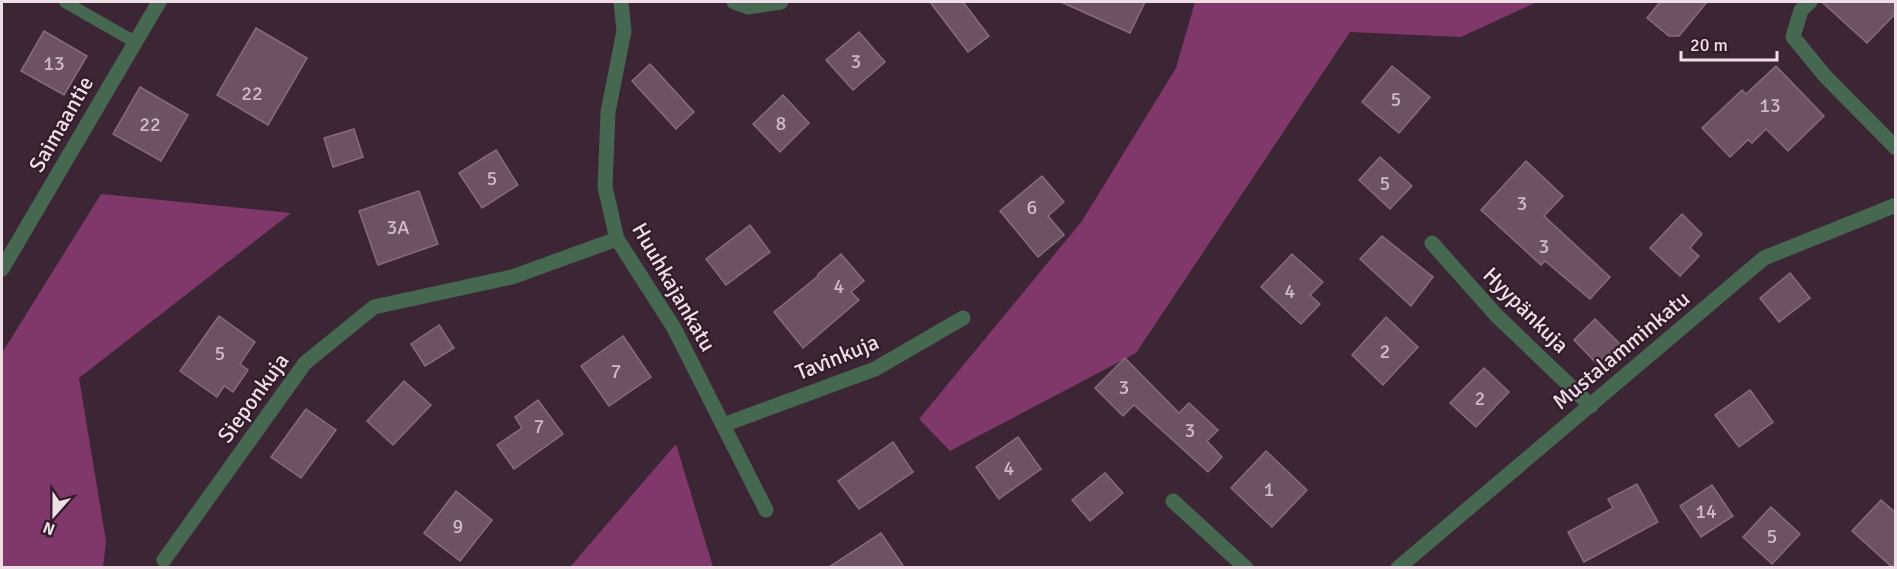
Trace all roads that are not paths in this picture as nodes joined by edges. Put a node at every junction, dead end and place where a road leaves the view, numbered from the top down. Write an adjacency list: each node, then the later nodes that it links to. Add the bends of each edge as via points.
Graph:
1 (65, 2): 7 (lane)
2 (159, 2): 7 (street, Saimaantie)
3 (621, 2): 10 (street, Huuhkajankatu, via 624,31 608,112 605,187)
4 (734, 2): 5 (street, via 748,7)
5 (781, 2)
6 (1810, 2): 8 (street, via 1801,10 1793,36 1825,76)
7 (135, 42): 12 (street, Saimaantie)
8 (1896, 148)
9 (1896, 205): 14 (street, Mustalamminkatu, via 1764,258)
10 (617, 239): 15 (street, Huuhkajankatu, via 674,328); 18 (street, Sieponkuja, via 512,277 374,308 305,363)
11 (1431, 243): 14 (street, Hyypänkuja, via 1496,315)
12 (2, 269)
13 (963, 318): 15 (street, Tavinkuja, via 875,369)
14 (1592, 406): 20 (street, Mustalamminkatu)
15 (723, 425): 17 (street, Huuhkajankatu)
16 (1173, 501): 19 (street)
17 (766, 510)
18 (164, 561)
19 (1246, 567)
20 (1398, 567)

